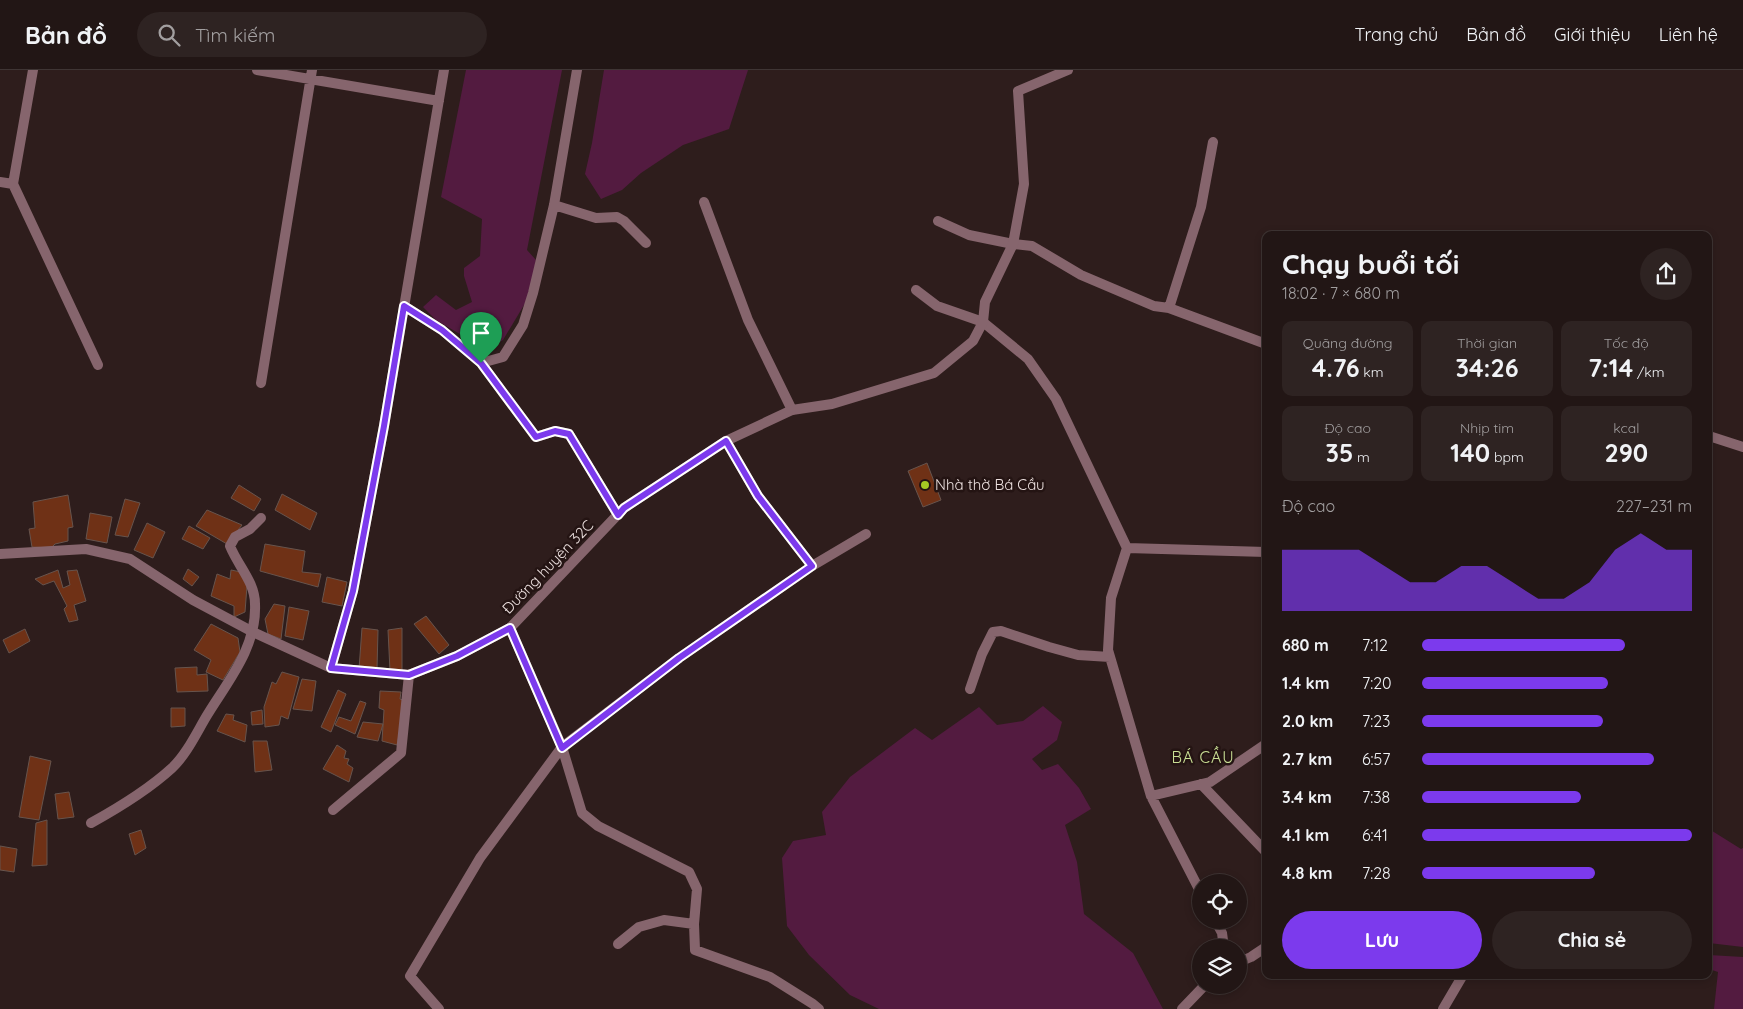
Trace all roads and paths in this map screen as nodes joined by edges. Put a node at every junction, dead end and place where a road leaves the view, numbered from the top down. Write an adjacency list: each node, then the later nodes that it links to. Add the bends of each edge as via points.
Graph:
1 (33, 70): 10 (street)
2 (257, 70): 6 (street)
3 (444, 70): 7 (street)
4 (577, 70): 12 (street)
5 (1068, 70): 15 (street, Đường huyện 32C, via 1018,91 1024,184)
6 (312, 75): 7 (street); 23 (street)
7 (439, 101): 17 (street)
8 (1213, 142): 18 (street, via 1201,207)
9 (0, 182): 10 (street)
10 (13, 184): 22 (street)
11 (704, 202): 24 (street, via 748,320)
12 (554, 205): 14 (street, via 596,218 618,218); 21 (street, via 523,325 503,357)
13 (938, 221): 15 (street, via 969,235)
14 (646, 243)
15 (1013, 244): 18 (street, via 1032,246 1081,275 1154,306); 19 (street, Đường huyện 32C, via 985,302)
16 (916, 290): 19 (street, via 937,306)
17 (404, 306): 21 (street, via 442,330); 38 (street, via 353,591)
18 (1169, 308): 20 (street)
19 (983, 322): 24 (street, Đường huyện 32C, via 973,341 934,373 832,404); 31 (street, via 1028,359 1056,399)
20 (1262, 343)
21 (481, 363): 28 (street, via 536,437 555,431 569,434)
22 (98, 365)
23 (260, 383)
24 (792, 410): 26 (street, Đường huyện 32C)
25 (1712, 437): 27 (street)
26 (726, 441): 28 (street, Đường huyện 32C); 34 (street, via 758,496)
27 (1743, 447)
28 (618, 515): 35 (street, Đường huyện 32C)
29 (261, 518): 36 (street, via 235,537 230,546 254,590)
30 (866, 534): 34 (street)
31 (1127, 548): 32 (street); 37 (street, via 1111,598)
32 (1262, 552)
33 (0, 554): 36 (street, Đường huyện 32C, via 86,549 130,559 194,600)
34 (812, 566): 42 (street, via 679,658)
35 (510, 628): 39 (street, Đường huyện 32C, via 457,656); 42 (street)
36 (253, 632): 38 (street, Đường huyện 32C); 46 (street, via 241,661 174,767 134,798)
37 (1110, 657): 40 (street, via 1078,655 1001,631 993,632); 44 (street)
38 (331, 668): 39 (street, Đường huyện 32C)
39 (409, 675): 45 (street, via 401,753)
40 (970, 689)
41 (1262, 747): 43 (street, via 1210,782)
42 (562, 748): 49 (street, via 582,813 598,826 689,872 698,889); 55 (street, via 480,858 410,976)
43 (1201, 784): 44 (street); 47 (street)
44 (1151, 796): 48 (street)
45 (333, 810)
46 (91, 823)
47 (1262, 848)
48 (1192, 876)
49 (694, 924): 50 (street, via 664,920 639,927); 56 (street, via 695,950 770,977)
50 (618, 944)
51 (1262, 950): 52 (street)
52 (1247, 958)
53 (1461, 979): 58 (street)
54 (1196, 994): 57 (street)
55 (439, 1009)
56 (819, 1009)
57 (1182, 1009)
58 (1443, 1009)

